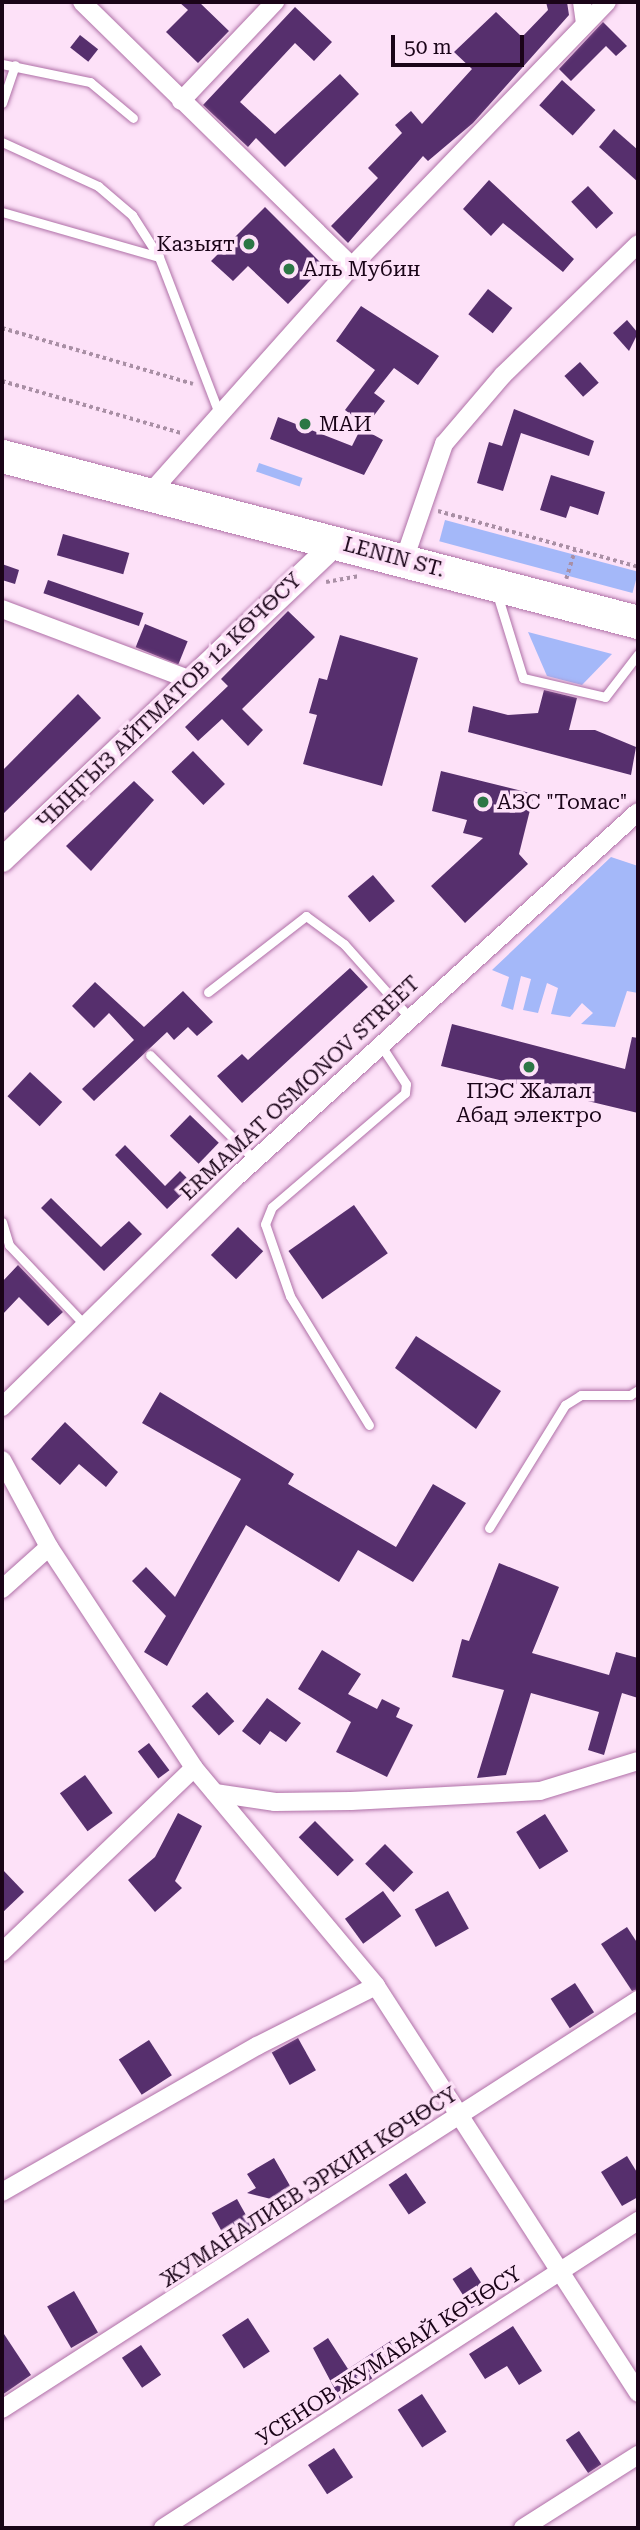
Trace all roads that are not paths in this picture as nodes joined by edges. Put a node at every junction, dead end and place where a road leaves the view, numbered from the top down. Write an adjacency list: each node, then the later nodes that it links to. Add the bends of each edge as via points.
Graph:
1 (82, 2): 8 (street)
2 (275, 2): 8 (street)
3 (582, 2): 5 (street)
4 (607, 2): 5 (street)
5 (585, 23): 15 (street)
6 (2, 64): 7 (lane)
7 (15, 65): 9 (lane); 10 (lane, via 90,82)
8 (181, 101): 15 (street)
9 (2, 103)
10 (133, 118)
11 (2, 142): 14 (lane, via 98,186 132,215)
12 (2, 212): 14 (lane)
13 (638, 244): 20 (street, via 512,366 444,444)
14 (159, 257): 16 (lane)
15 (352, 266): 16 (street)
16 (219, 413): 18 (street)
17 (2, 456): 18 (highway, LENIN ST.)
18 (150, 493): 19 (highway, LENIN ST.)
19 (337, 542): 20 (highway, LENIN ST.); 25 (main road, ЧЫҢГЫЗ АЙТМАТОВ 12 КӨЧӨСҮ)
20 (404, 560): 21 (highway, LENIN ST.)
21 (494, 584): 23 (highway, LENIN ST.); 24 (lane, via 523,678 605,697)
22 (2, 609): 25 (street)
23 (638, 622)
24 (638, 654)
25 (191, 680): 27 (main road, ЧЫҢГЫЗ АЙТМАТОВ 12 КӨЧӨСҮ)
26 (638, 812): 29 (street, ERMAMAT OSMONOV STREET)
27 (2, 860)
28 (208, 992): 29 (lane, via 306,916 344,944)
29 (409, 1017): 30 (street, ERMAMAT OSMONOV STREET)
30 (380, 1044): 32 (street, ERMAMAT OSMONOV STREET); 37 (lane, via 407,1084 405,1093 272,1207 265,1224 290,1296)
31 (150, 1055): 32 (lane)
32 (255, 1160): 34 (street, ERMAMAT OSMONOV STREET)
33 (2, 1223): 34 (lane, via 9,1245)
34 (85, 1325): 36 (street, ERMAMAT OSMONOV STREET)
35 (638, 1390): 39 (lane, via 630,1395 581,1395 565,1405)
36 (2, 1407)
37 (369, 1426)
38 (2, 1460): 40 (street)
39 (489, 1528)
40 (49, 1547): 41 (street); 43 (street)
41 (2, 1589)
42 (638, 1761): 44 (street, via 540,1791 275,1802)
43 (194, 1768): 44 (street); 45 (street)
44 (215, 1793): 46 (street)
45 (2, 1952)
46 (376, 1986): 48 (street); 49 (street, via 257,2046)
47 (638, 2000): 48 (street, ЖУМАНАЛИЕВ ЭРКИН КӨЧӨСҮ)
48 (462, 2113): 51 (street); 53 (street, ЖУМАНАЛИЕВ ЭРКИН КӨЧӨСҮ)
49 (2, 2192)
50 (638, 2221): 51 (street, УСЕНОВ ЖУМАБАЙ КӨЧӨСҮ)
51 (562, 2272): 52 (street); 55 (street, УСЕНОВ ЖУМАБАЙ КӨЧӨСҮ)
52 (638, 2393)
53 (2, 2409)
54 (638, 2455): 56 (street)
55 (163, 2528)
56 (523, 2528)

